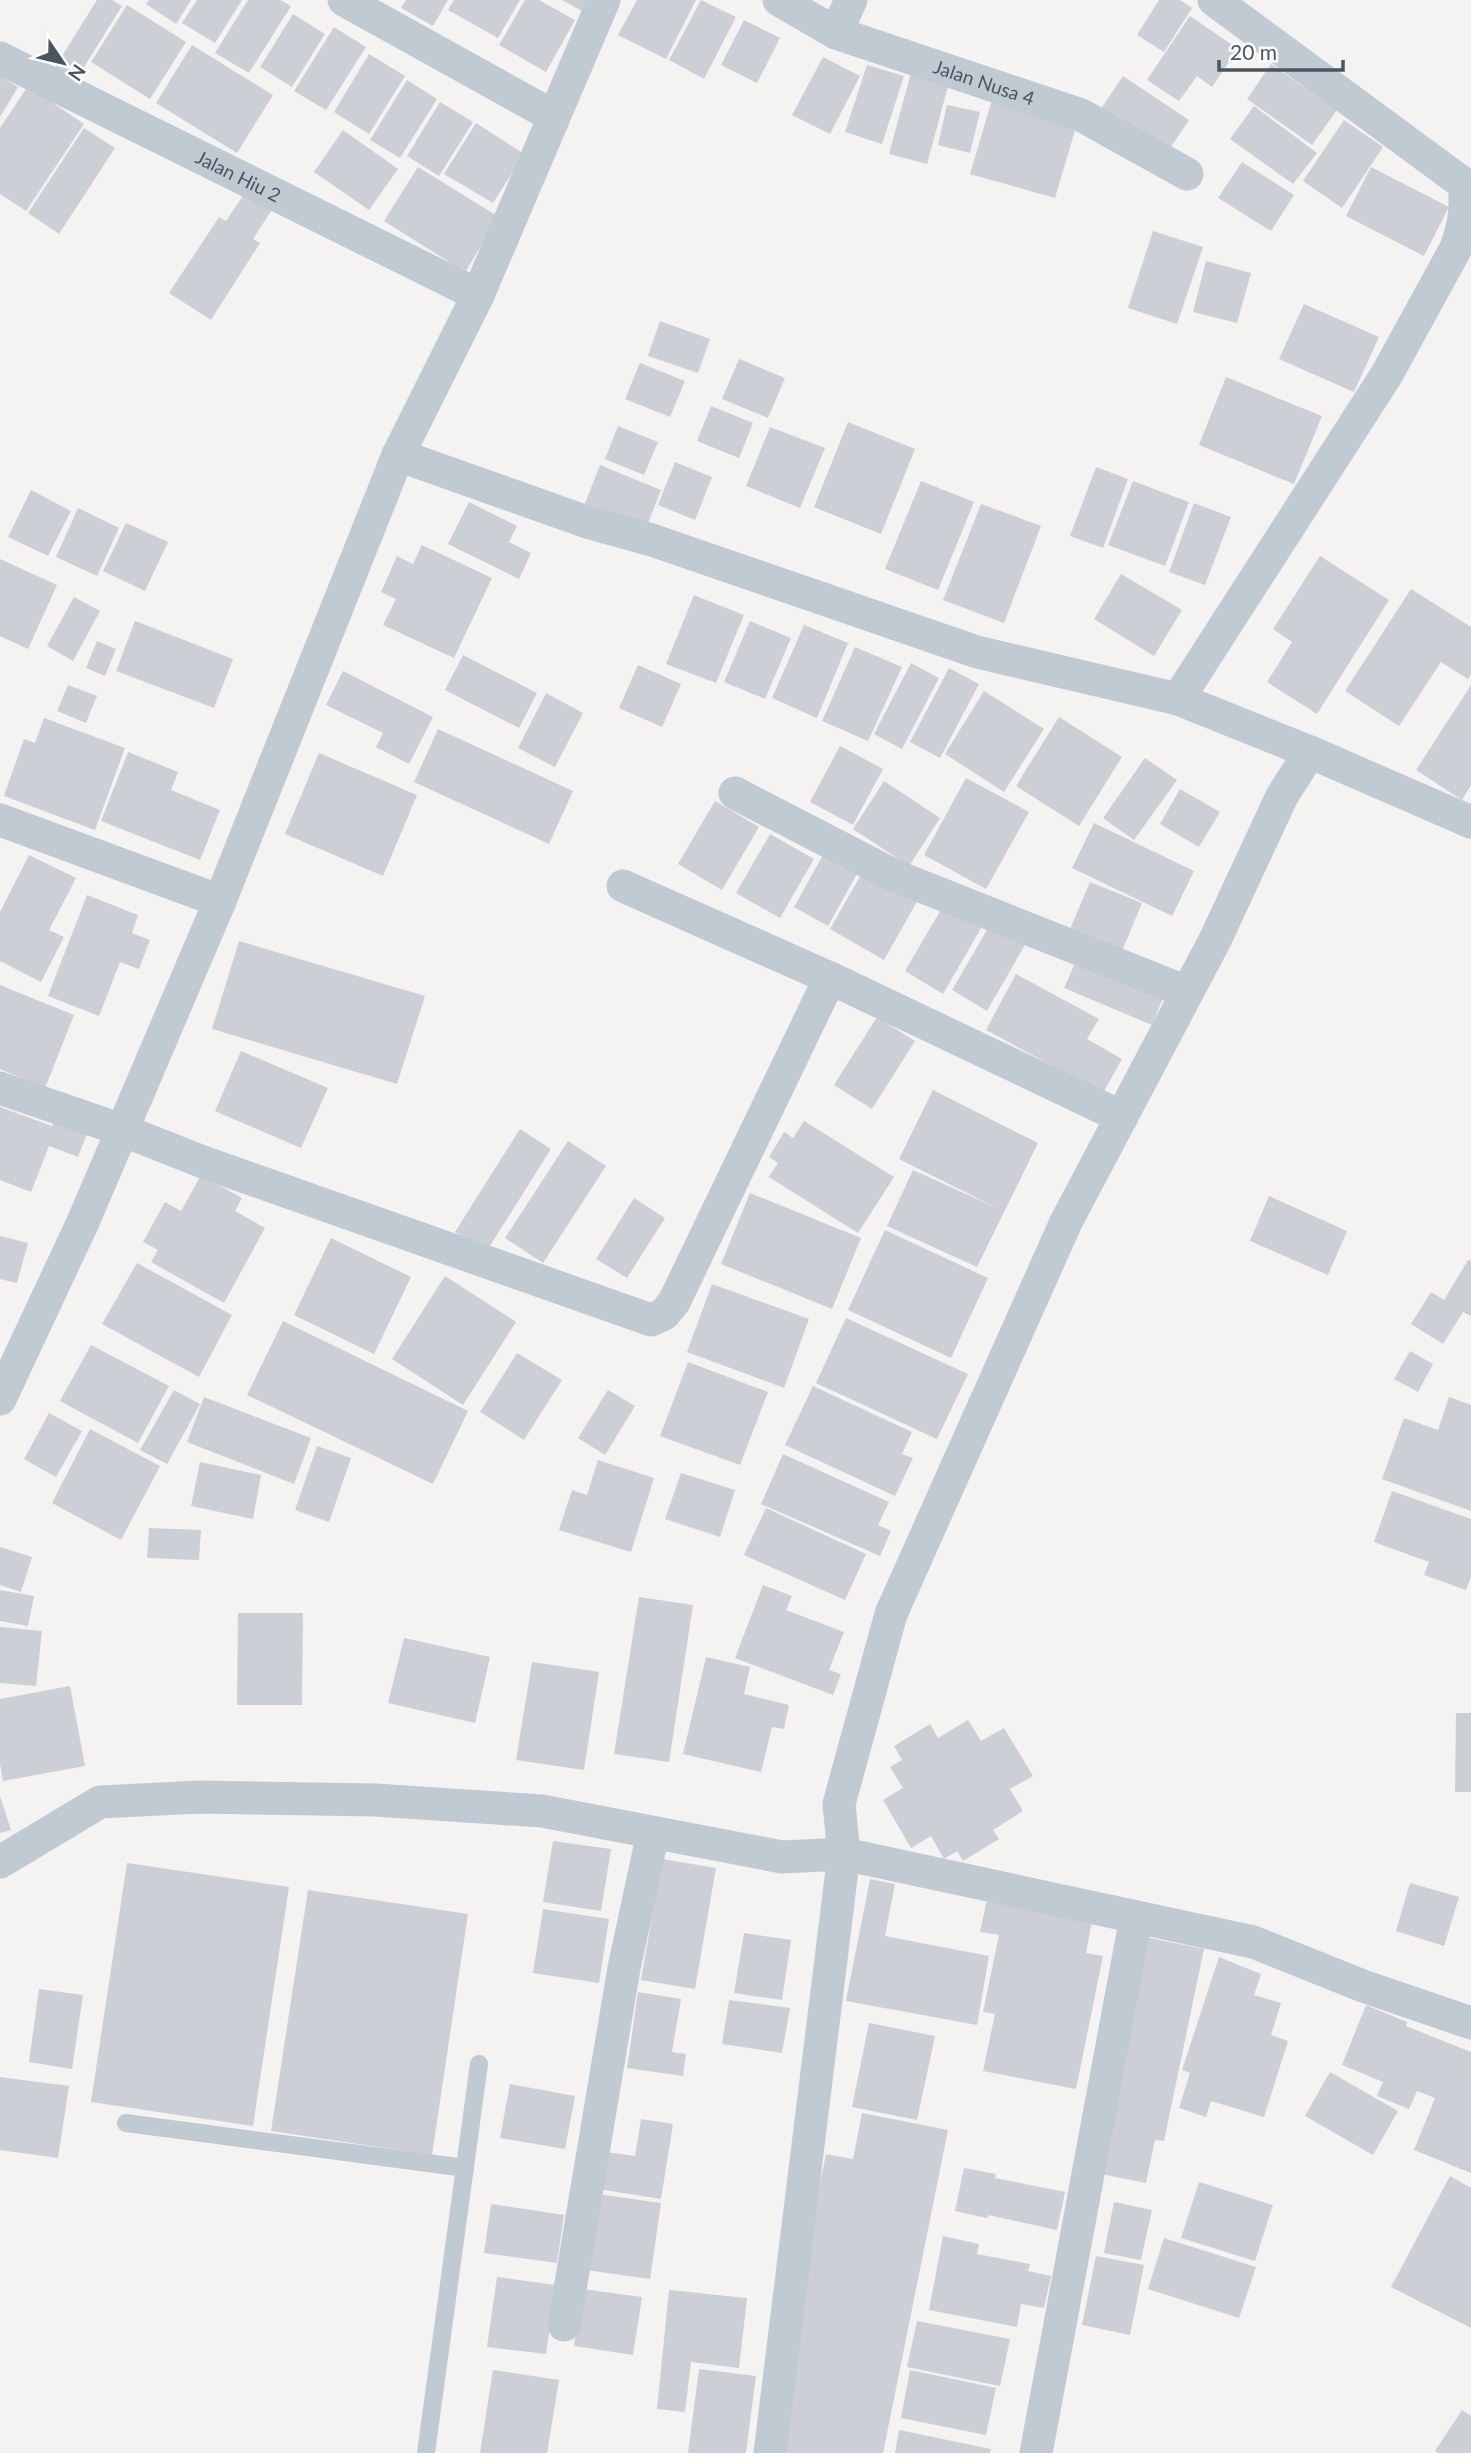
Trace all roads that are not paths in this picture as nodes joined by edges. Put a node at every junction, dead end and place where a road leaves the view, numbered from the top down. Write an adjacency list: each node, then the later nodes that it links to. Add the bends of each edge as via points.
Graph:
1 (344, 0): 8 (street)
2 (604, 0): 8 (street)
3 (779, 0): 6 (street, Jalan Nusa 4)
4 (851, 0): 6 (street)
5 (1214, 0): 12 (street, via 1464,184 1467,205 1456,248 1387,374)
6 (836, 33): 9 (street, Jalan Nusa 4, via 1081,115)
7 (0, 58): 10 (street, Jalan Hiu 2)
8 (553, 116): 10 (street)
9 (1187, 174)
10 (478, 295): 11 (street)
11 (398, 455): 12 (street, via 977,652); 18 (street)
12 (1178, 699): 13 (street)
13 (1310, 752): 16 (street); 20 (street, via 1282,796)
14 (735, 793): 20 (street, via 894,875)
15 (0, 820): 18 (street)
16 (1471, 822)
17 (623, 886): 19 (street)
18 (220, 901): 23 (street)
19 (830, 978): 22 (street); 23 (street, via 674,1302 651,1320)
20 (1187, 992): 22 (street)
21 (0, 1088): 23 (street)
22 (1122, 1117): 27 (street, via 1066,1222 891,1614 839,1804)
23 (122, 1130): 24 (street, via 83,1222)
24 (13, 1342): 25 (street)
25 (0, 1399)
26 (653, 1833): 27 (street, via 782,1857); 28 (street, via 542,1811 375,1800 199,1797 100,1802); 34 (street, via 624,1968)
27 (844, 1854): 29 (street); 36 (street)
28 (0, 1862)
29 (1136, 1917): 30 (street, via 1253,1942 1363,1986); 37 (street)
30 (1469, 2016)
31 (479, 2064): 33 (lane)
32 (126, 2123): 33 (lane)
33 (465, 2168): 35 (lane)
34 (564, 2325)
35 (426, 2453)
36 (770, 2453)
37 (1036, 2453)

